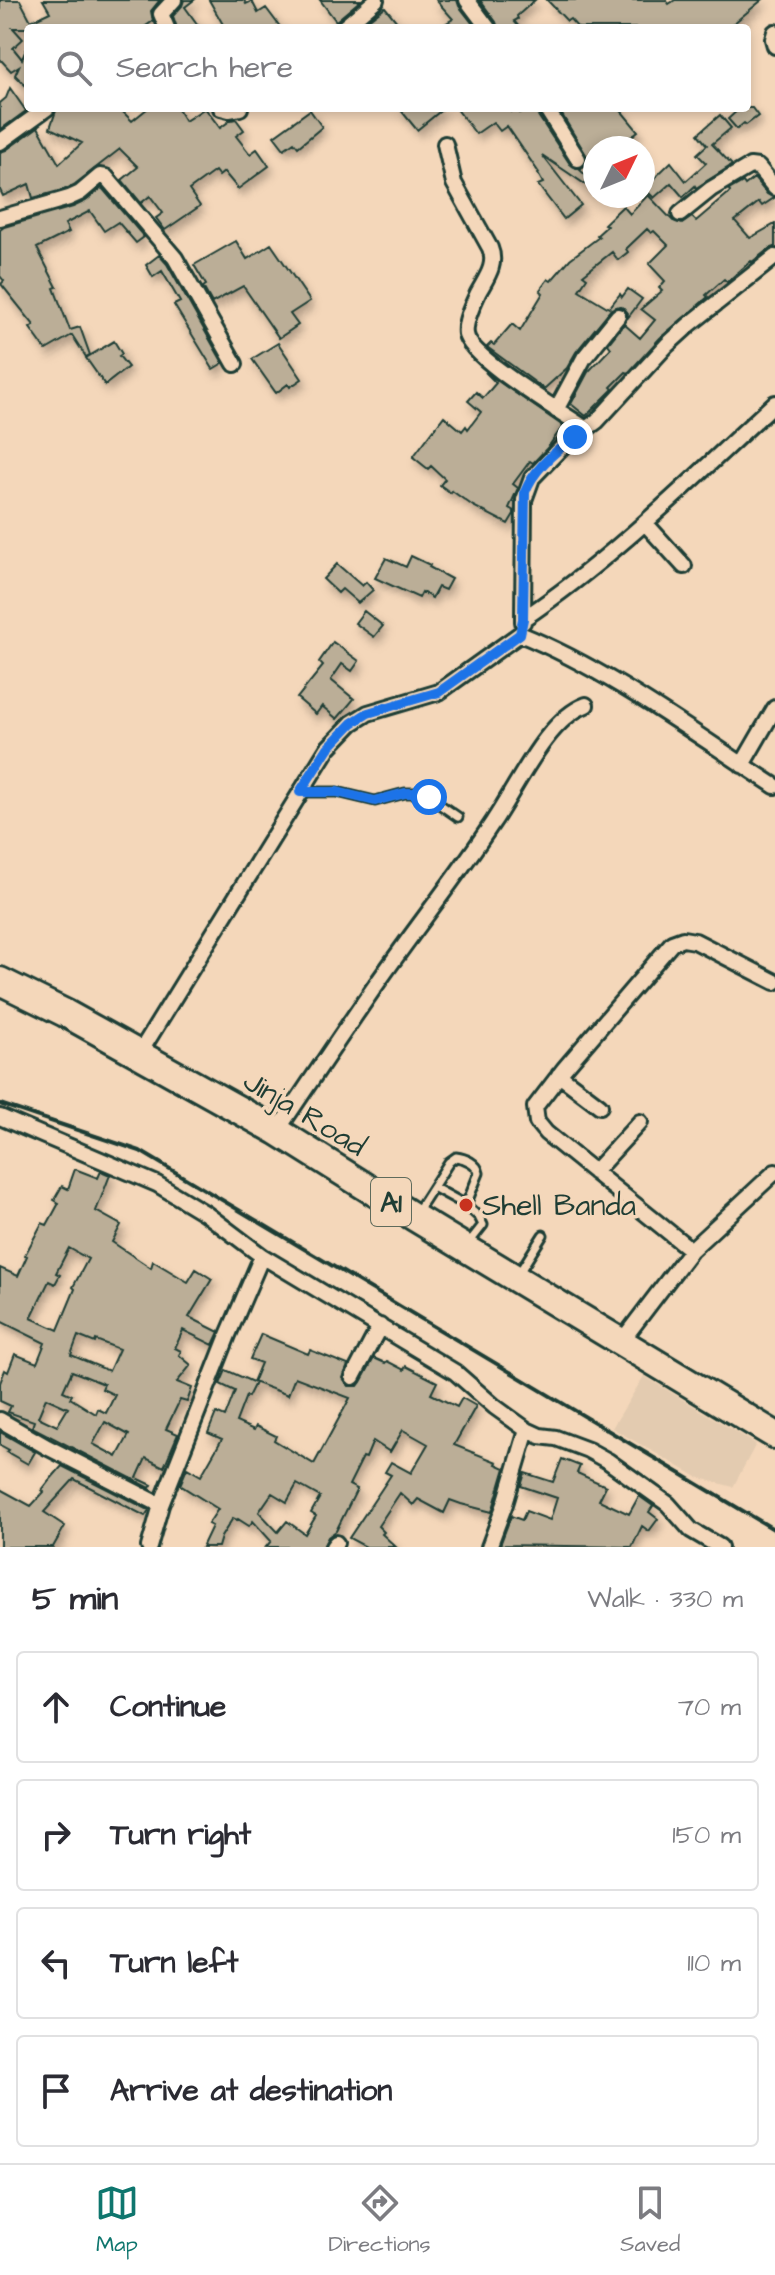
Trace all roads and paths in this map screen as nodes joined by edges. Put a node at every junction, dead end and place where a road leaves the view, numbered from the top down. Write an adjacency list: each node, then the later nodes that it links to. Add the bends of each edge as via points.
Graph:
1 (174, 0): 4 (street, via 162,11)
2 (376, 0): 5 (street)
3 (467, 0): 6 (street)
4 (161, 24)
5 (348, 24)
6 (485, 24)
7 (775, 32): 8 (street)
8 (775, 46)
9 (41, 112): 11 (street)
10 (549, 112): 13 (street)
11 (0, 142)
12 (445, 144): 21 (street, via 454,183 494,259 466,337 486,359)
13 (578, 159)
14 (775, 188): 15 (street, via 758,167 750,166)
15 (680, 214)
16 (0, 218): 19 (street, via 69,198 106,177 175,258)
17 (775, 257): 22 (street, via 667,345)
18 (618, 316): 21 (street, via 584,358)
19 (235, 364)
20 (775, 403): 23 (street)
21 (556, 410): 22 (street)
22 (586, 429): 25 (street, via 544,464 525,492)
23 (646, 524): 24 (street); 25 (street)
24 (684, 566)
25 (523, 619): 26 (street)
26 (520, 634): 29 (street, via 607,678); 31 (street, via 439,692 368,713 352,723 328,748)
27 (586, 705): 40 (street, via 565,717 536,753)
28 (775, 708): 29 (street)
29 (742, 765): 30 (street)
30 (775, 786)
31 (300, 792): 32 (lane, via 337,792 375,801 418,793); 35 (street)
32 (458, 817)
33 (0, 981): 35 (highway, Jinja Road / A1)
34 (775, 982): 36 (street, via 695,941 672,943)
35 (139, 1054): 40 (highway, Jinja Road / A1)
36 (559, 1075): 37 (street); 41 (street, via 535,1107 537,1122)
37 (600, 1106)
38 (0, 1117): 49 (street, via 169,1190)
39 (640, 1122): 41 (street)
40 (277, 1131): 45 (highway, Jinja Road / A1)
41 (594, 1172): 48 (street)
42 (775, 1172): 48 (street)
43 (433, 1187): 44 (lane); 44 (lane, via 449,1162 463,1158 479,1173); 45 (lane)
44 (466, 1205): 47 (lane, via 483,1225)
45 (414, 1217): 47 (highway, Jinja Road / A1)
46 (543, 1235): 50 (lane)
47 (465, 1248): 50 (highway, Jinja Road / A1)
48 (691, 1250): 52 (street)
49 (262, 1256): 51 (street); 57 (street)
50 (516, 1278): 52 (highway, Jinja Road / A1)
51 (380, 1326): 53 (street); 55 (street, via 455,1372)
52 (621, 1342): 56 (highway, Jinja Road / A1)
53 (353, 1377)
54 (0, 1420): 57 (street)
55 (527, 1430): 59 (street); 60 (street, via 608,1461 668,1504 691,1530)
56 (775, 1435)
57 (161, 1505): 58 (street)
58 (149, 1547)
59 (489, 1547)
60 (720, 1547)

